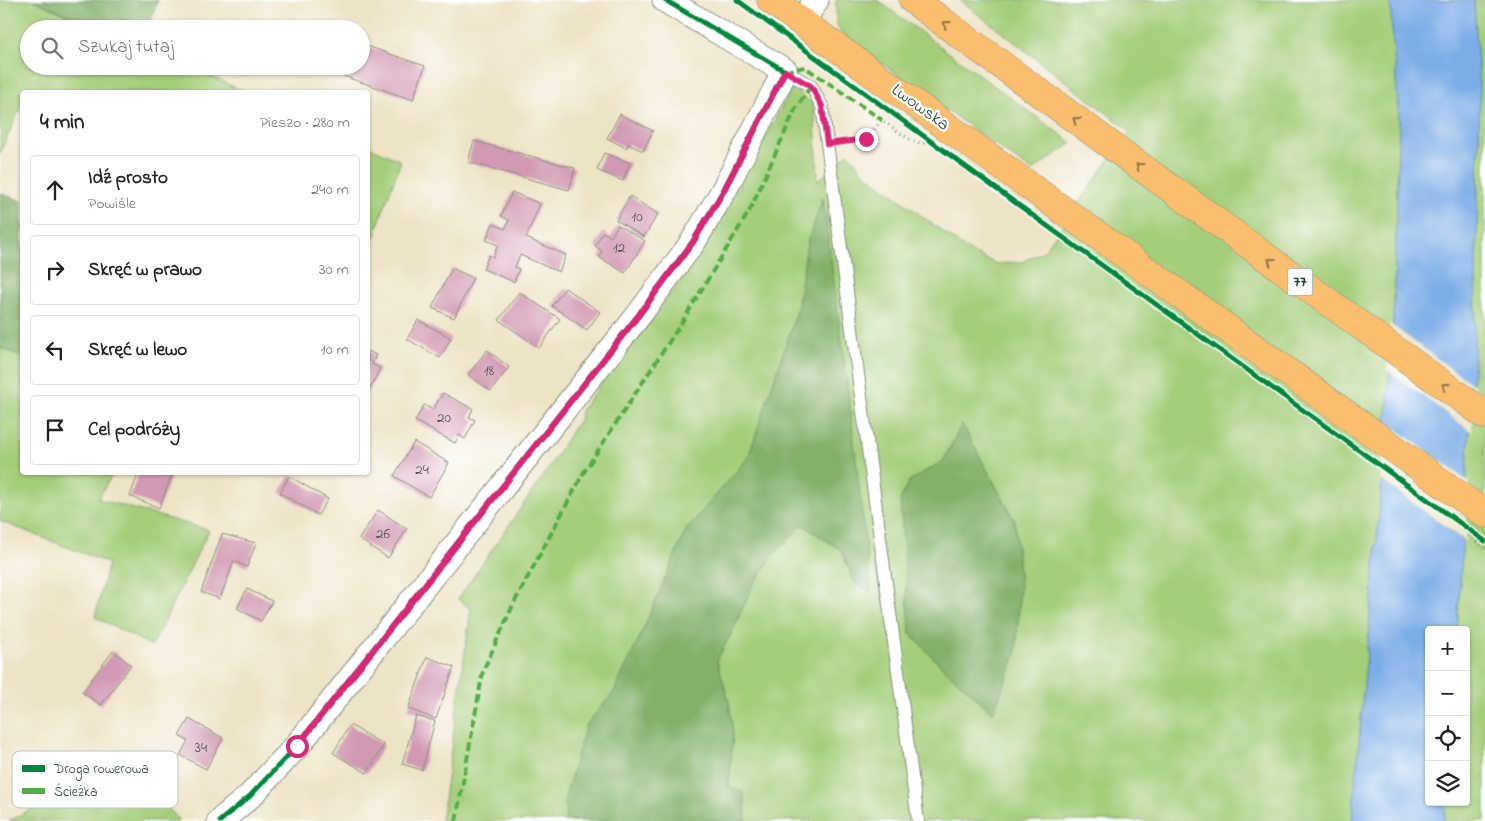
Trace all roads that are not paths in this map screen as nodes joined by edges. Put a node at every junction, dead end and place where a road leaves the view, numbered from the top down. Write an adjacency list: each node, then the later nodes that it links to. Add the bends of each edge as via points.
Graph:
1 (665, 0): 6 (street)
2 (771, 0): 5 (main road, Lwowska)
3 (816, 0): 5 (street)
4 (913, 0): 7 (main road, 77, one-way to 4)
5 (802, 23): 8 (main road, Lwowska, via 1070,215)
6 (785, 71): 9 (street, via 724,190 693,242 644,309 297,746 250,796); 10 (lane, via 811,86 822,106)
7 (1485, 415)
8 (1477, 522)
9 (220, 821)
10 (918, 821)

